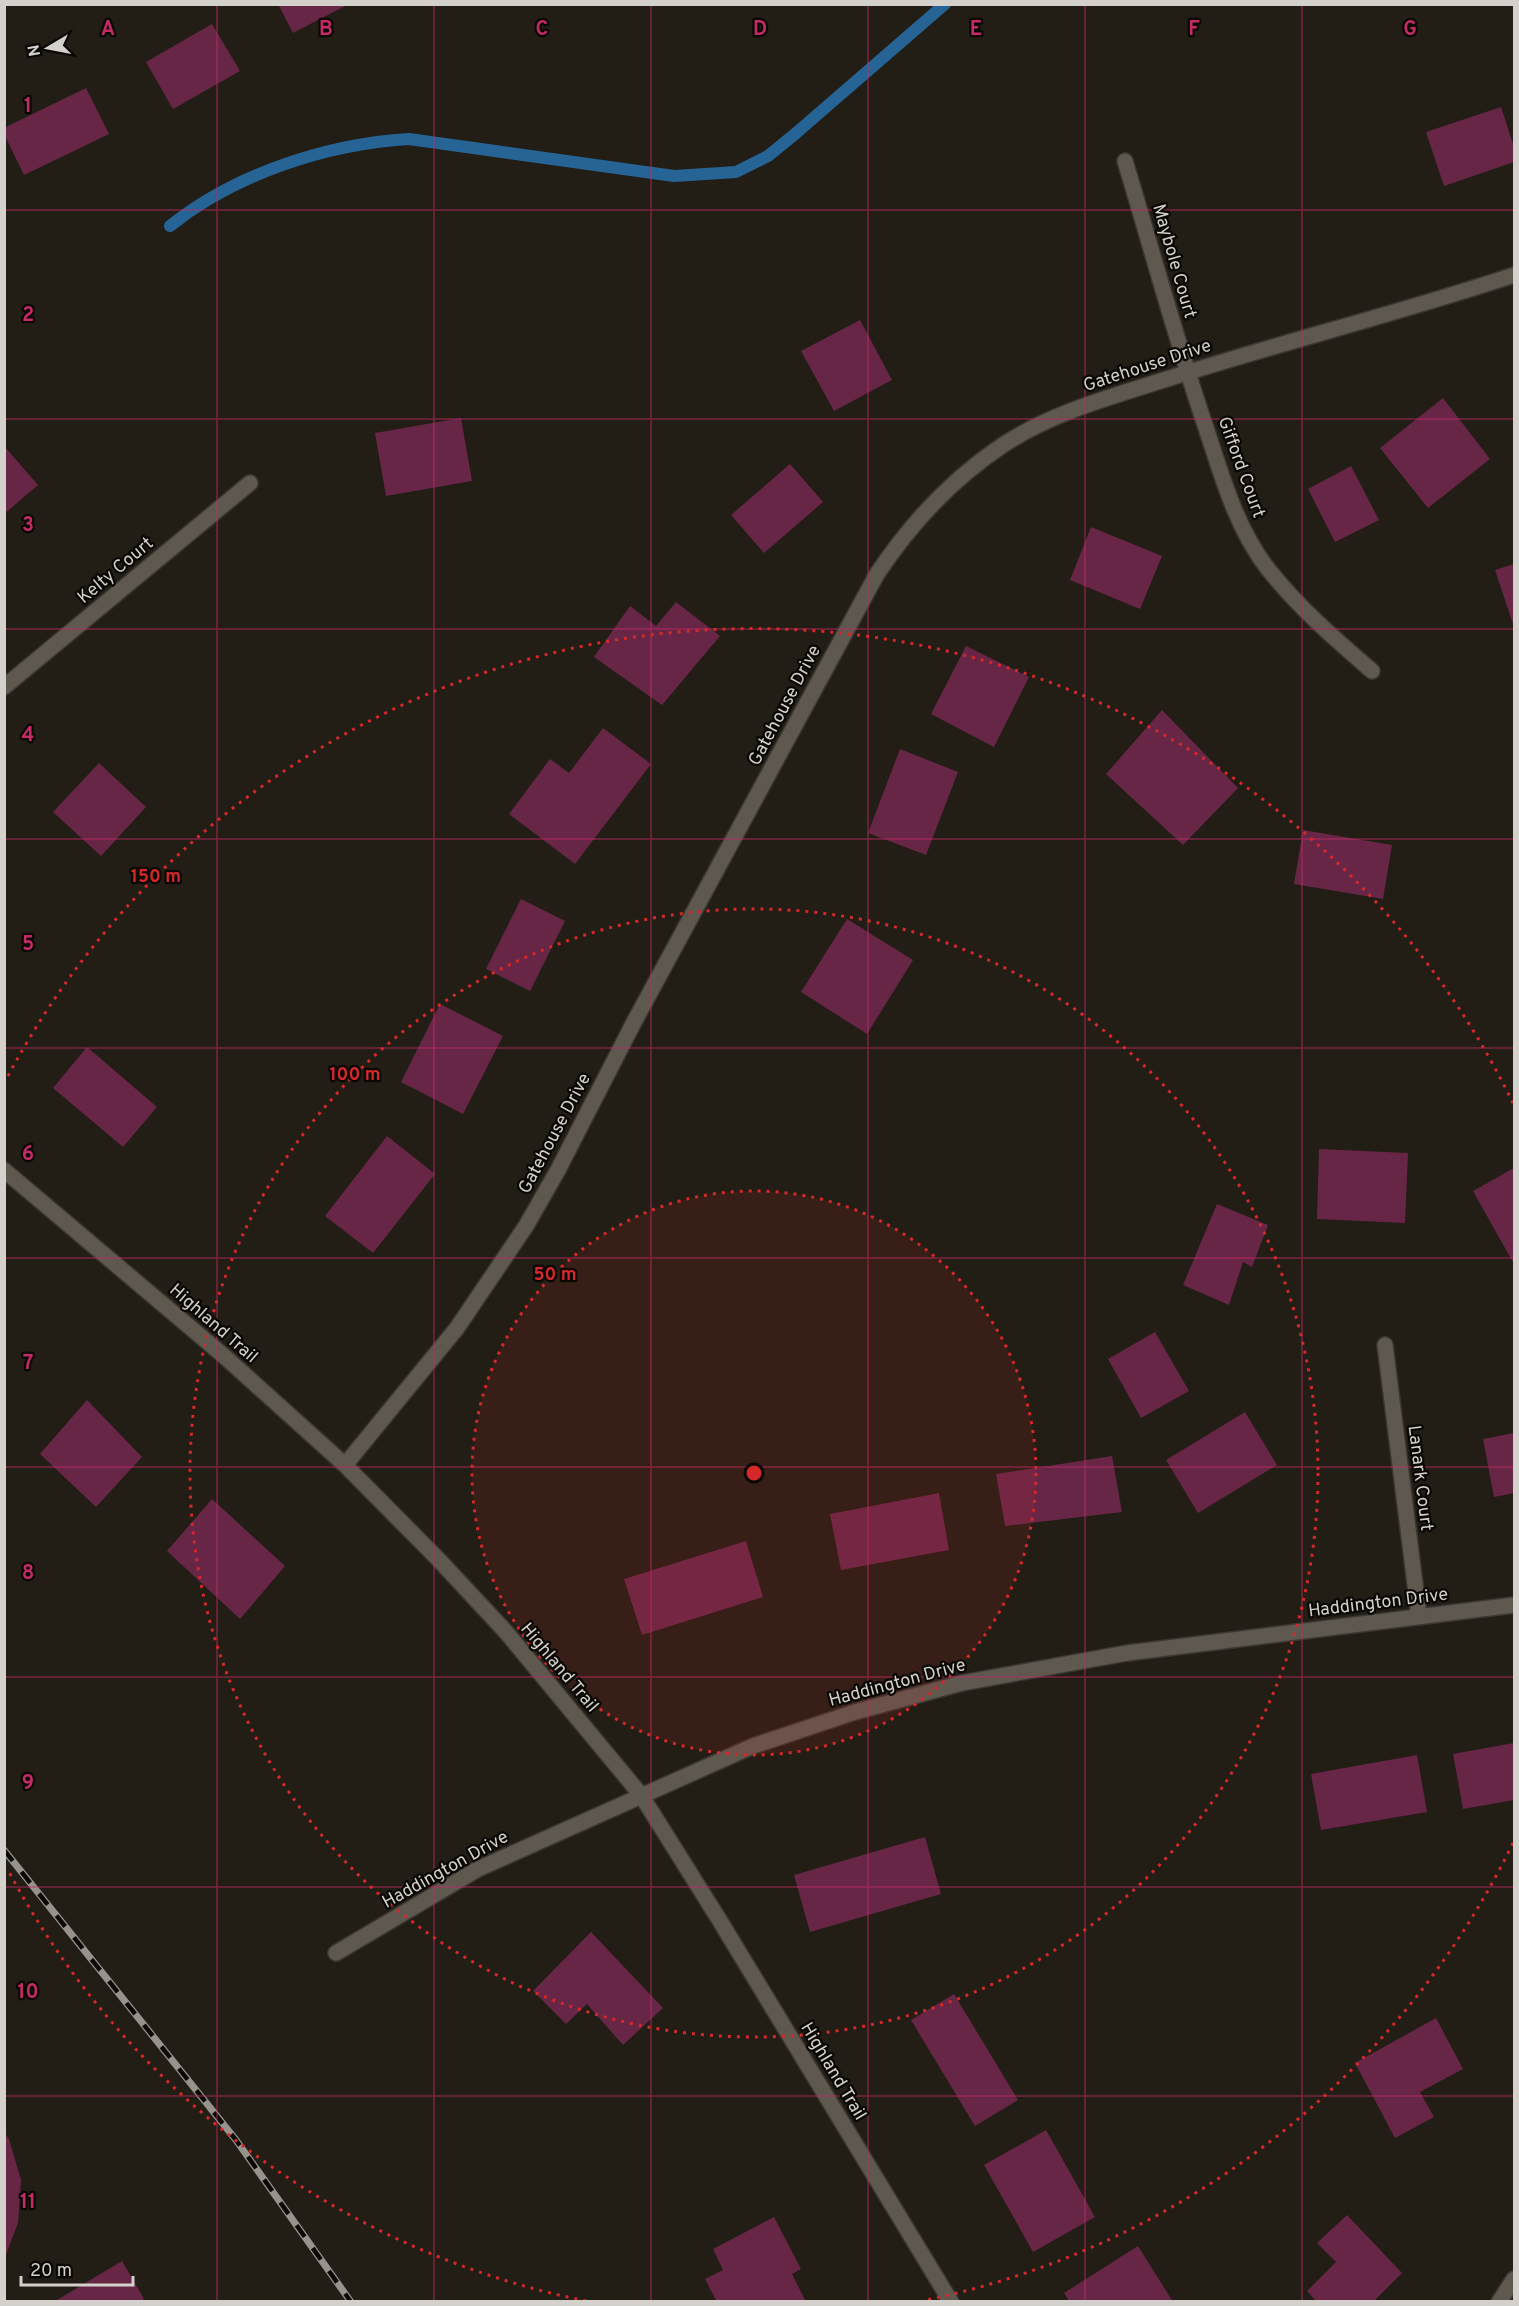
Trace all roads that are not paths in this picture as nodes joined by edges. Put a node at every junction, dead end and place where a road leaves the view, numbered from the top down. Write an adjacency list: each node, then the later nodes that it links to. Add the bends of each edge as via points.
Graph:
1 (1125, 161): 3 (street, Maybole Court)
2 (1515, 275): 3 (street, Gatehouse Drive)
3 (1187, 372): 5 (street, Gifford Court, via 1247,536 1310,618); 9 (street, Gatehouse Drive, via 1060,414 1004,444 946,489 909,529 872,584 526,1226 457,1328)
4 (250, 483): 6 (street, Kelty Court)
5 (1372, 671)
6 (4, 687)
7 (4, 1170): 9 (street, Highland Trail, via 224,1356)
8 (1385, 1345): 11 (street, Lanark Court)
9 (345, 1465): 12 (street, Highland Trail, via 506,1632)
10 (1515, 1605): 11 (street, Haddington Drive)
11 (1419, 1616): 12 (street, Haddington Drive, via 1127,1653 962,1683 855,1712 753,1746)
12 (641, 1795): 13 (street, Haddington Drive, via 478,1869); 15 (street, Highland Trail)
13 (336, 1953)
14 (1515, 2279): 16 (street)
15 (951, 2301)
16 (1499, 2301)

